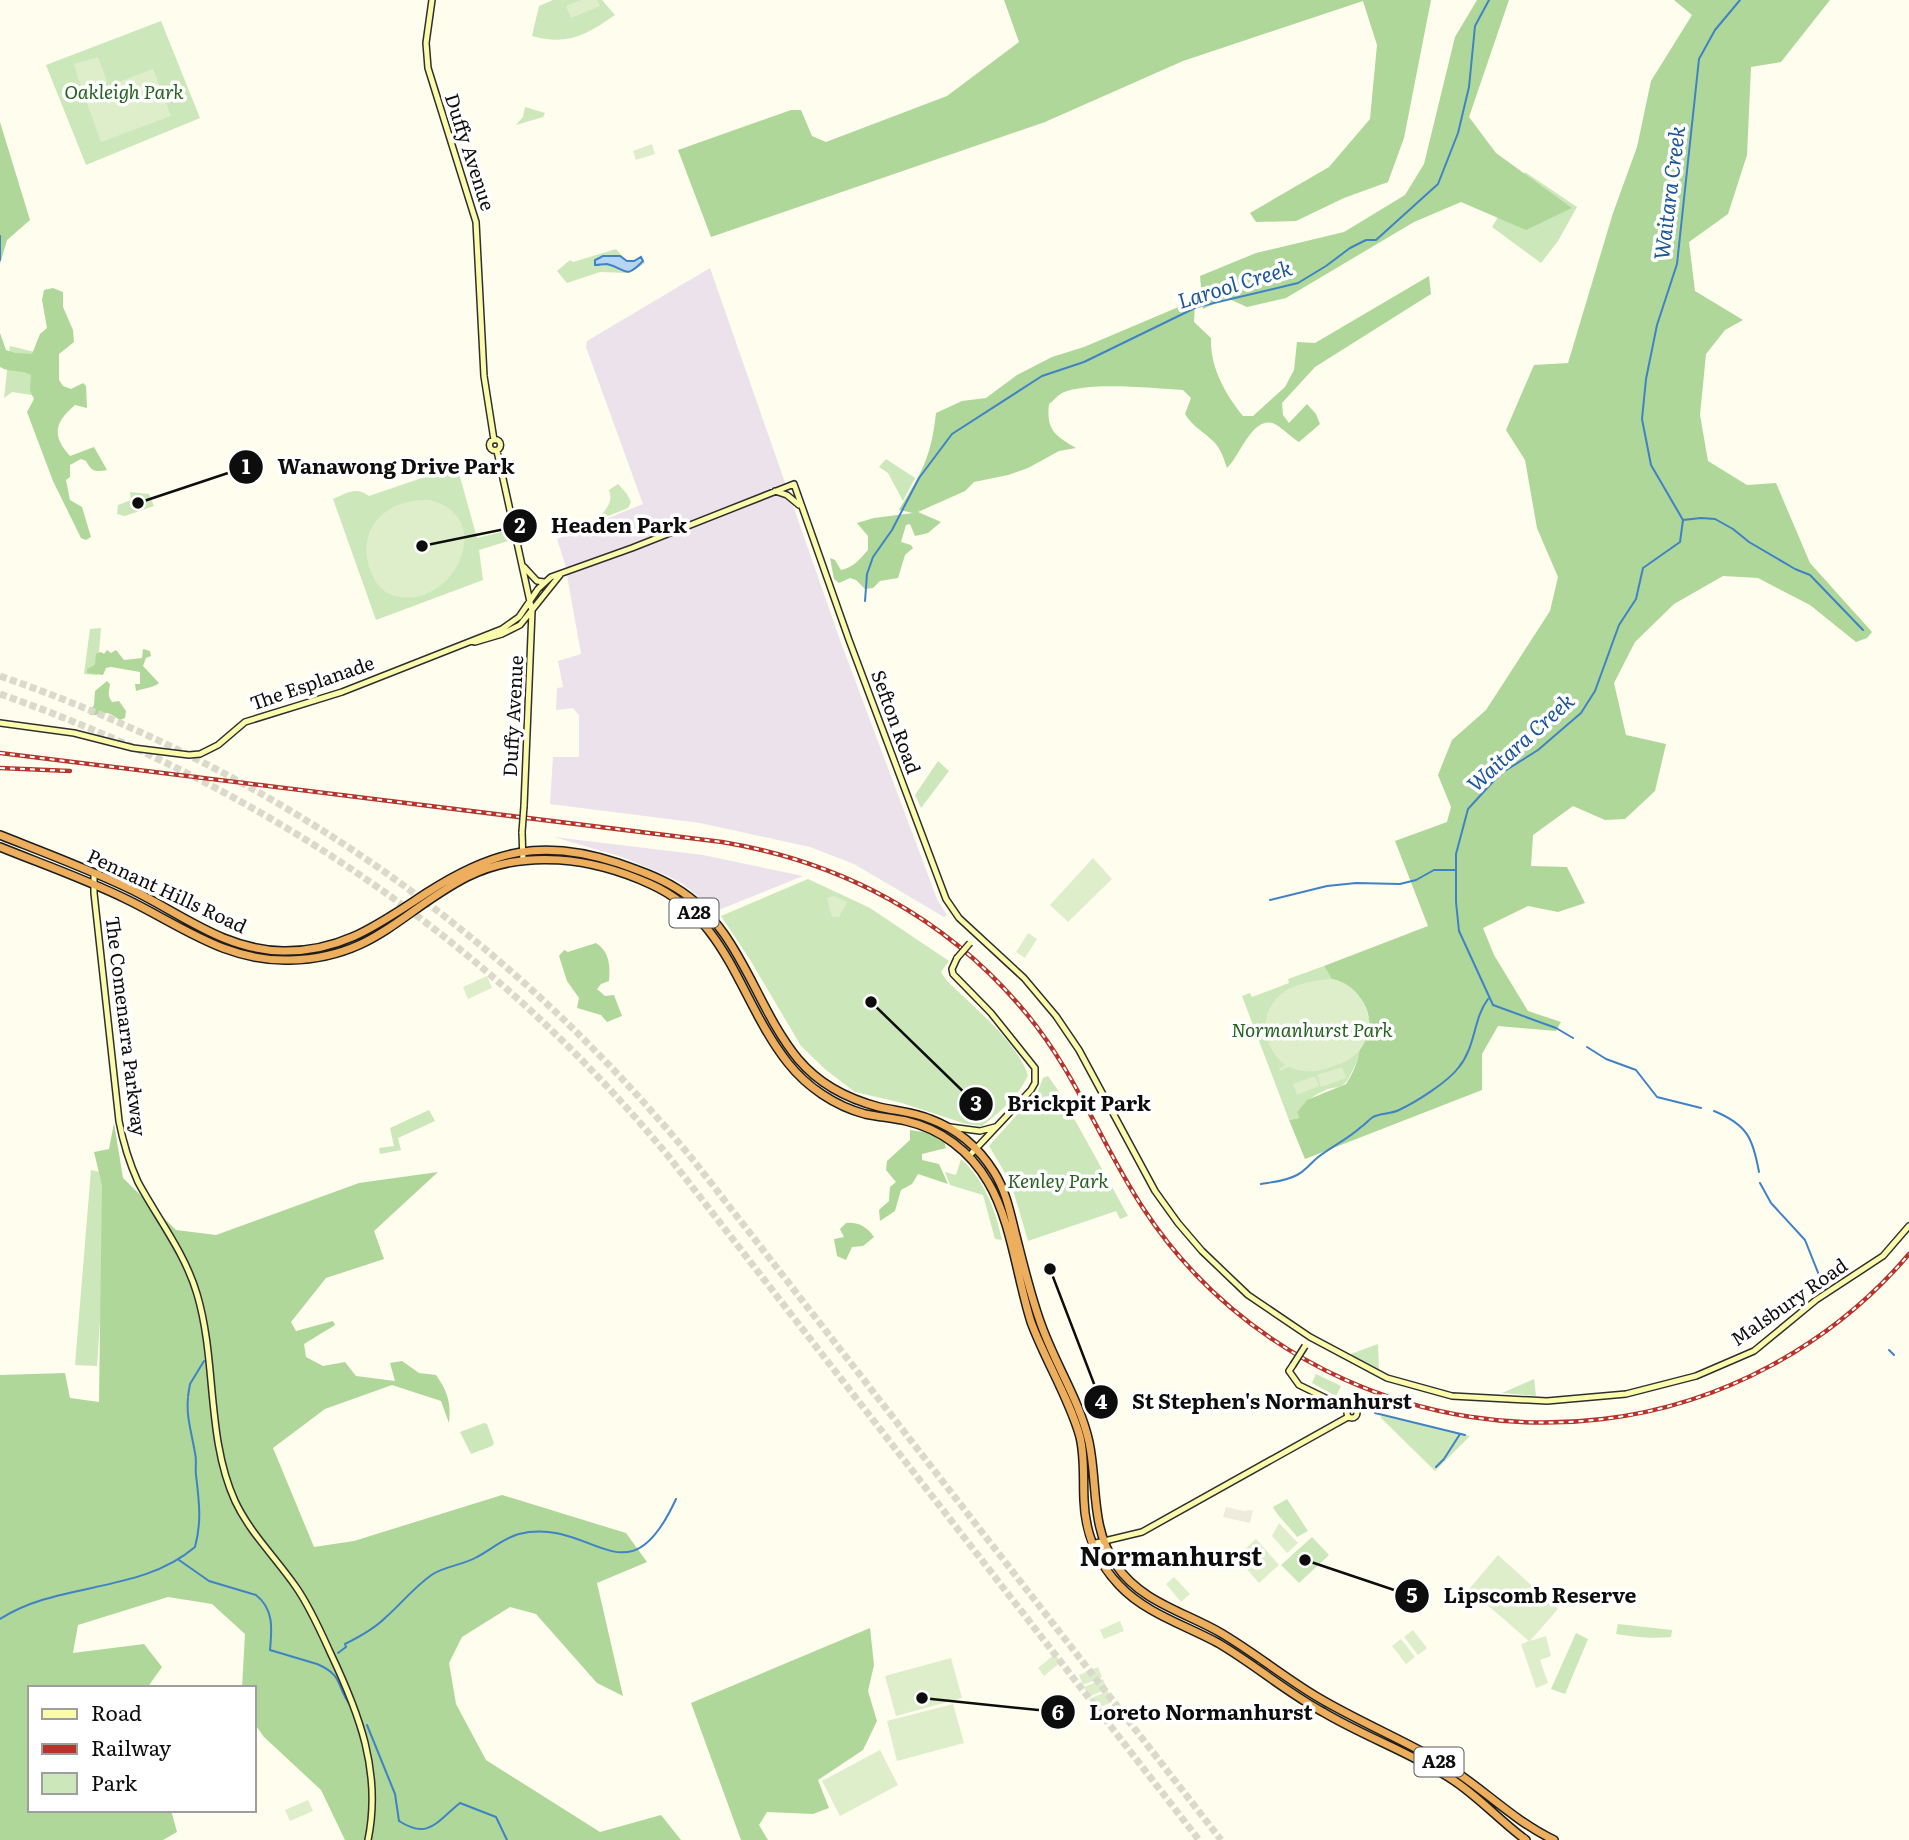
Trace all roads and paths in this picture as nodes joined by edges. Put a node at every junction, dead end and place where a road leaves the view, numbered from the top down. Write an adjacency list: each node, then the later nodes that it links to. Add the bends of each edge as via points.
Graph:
1 (432, 0): 4 (street, Duffy Avenue, via 428,68 476,222 484,376 494,440 490,447 496,451)
2 (775, 491): 3 (street, via 793,498); 3 (street, Sefton Road, via 794,484); 5 (street)
3 (804, 510): 19 (street, Sefton Road, via 946,899)
4 (522, 565): 6 (street); 8 (street, Duffy Avenue)
5 (560, 575): 6 (street); 7 (street)
6 (544, 582): 8 (street, The Esplanade)
7 (545, 594): 8 (street); 9 (street)
8 (530, 600): 9 (street, Duffy Avenue); 10 (street, The Esplanade)
9 (532, 611): 10 (street); 11 (street, The Esplanade, via 510,631); 15 (street, Duffy Avenue, bridge)
10 (519, 617): 11 (street, The Esplanade)
11 (474, 642): 12 (street, The Esplanade, via 342,692 245,722 200,754 133,748 74,733)
12 (0, 723)
13 (0, 835): 17 (highway, Pennant Hills Road / A28)
14 (0, 847): 18 (highway, Pennant Hills Road / A28)
15 (523, 850): 16 (street, Duffy Avenue); 17 (highway, Pennant Hills Road / A28, via 463,870 370,930 295,951 256,949 228,941); 20 (highway, Pennant Hills Road / A28, via 586,853 675,887 723,930 784,1038 809,1071 844,1095)
16 (523, 861): 18 (highway, Pennant Hills Road / A28, via 466,878 353,949 288,961 203,941); 23 (highway, Pennant Hills Road / A28, via 597,865 675,897 709,929 776,1046 815,1090 860,1112 931,1129)
17 (94, 873): 18 (street, The Comenarra Parkway)
18 (94, 885): 28 (street, The Comenarra Parkway, via 127,1153 197,1292 220,1450 231,1492 247,1523 311,1611 357,1715 372,1775)
19 (978, 934): 21 (street, bridge, via 957,958 953,974 1004,1027 1034,1068 1031,1090); 25 (street, Sefton Road, via 1056,1016 1155,1191 1178,1223 1248,1296)
20 (947, 1126): 21 (street, via 980,1131); 22 (highway, Pennant Hills Road / A28)
21 (998, 1126): 22 (street)
22 (976, 1149): 23 (street); 26 (highway, Pennant Hills Road / A28, via 1004,1193 1039,1321 1088,1436 1095,1510)
23 (969, 1156): 27 (highway, Pennant Hills Road / A28, via 996,1197 1030,1318 1077,1429)
24 (1909, 1226): 25 (street, Malsbury Road, via 1883,1256 1816,1300 1754,1351 1696,1376 1626,1394 1547,1401 1452,1396 1387,1378)
25 (1310, 1337): 26 (street, bridge, via 1291,1368 1298,1385 1348,1409 1348,1417 1142,1532)
26 (1103, 1541): 27 (street); 30 (highway, Pennant Hills Road / A28, via 1117,1566 1143,1592 1223,1634 1325,1701 1440,1762)
27 (1092, 1544): 29 (highway, Pennant Hills Road / A28, via 1108,1572 1137,1601 1218,1643 1317,1709 1455,1781)
28 (368, 1840)
29 (1526, 1840)
30 (1554, 1840)

